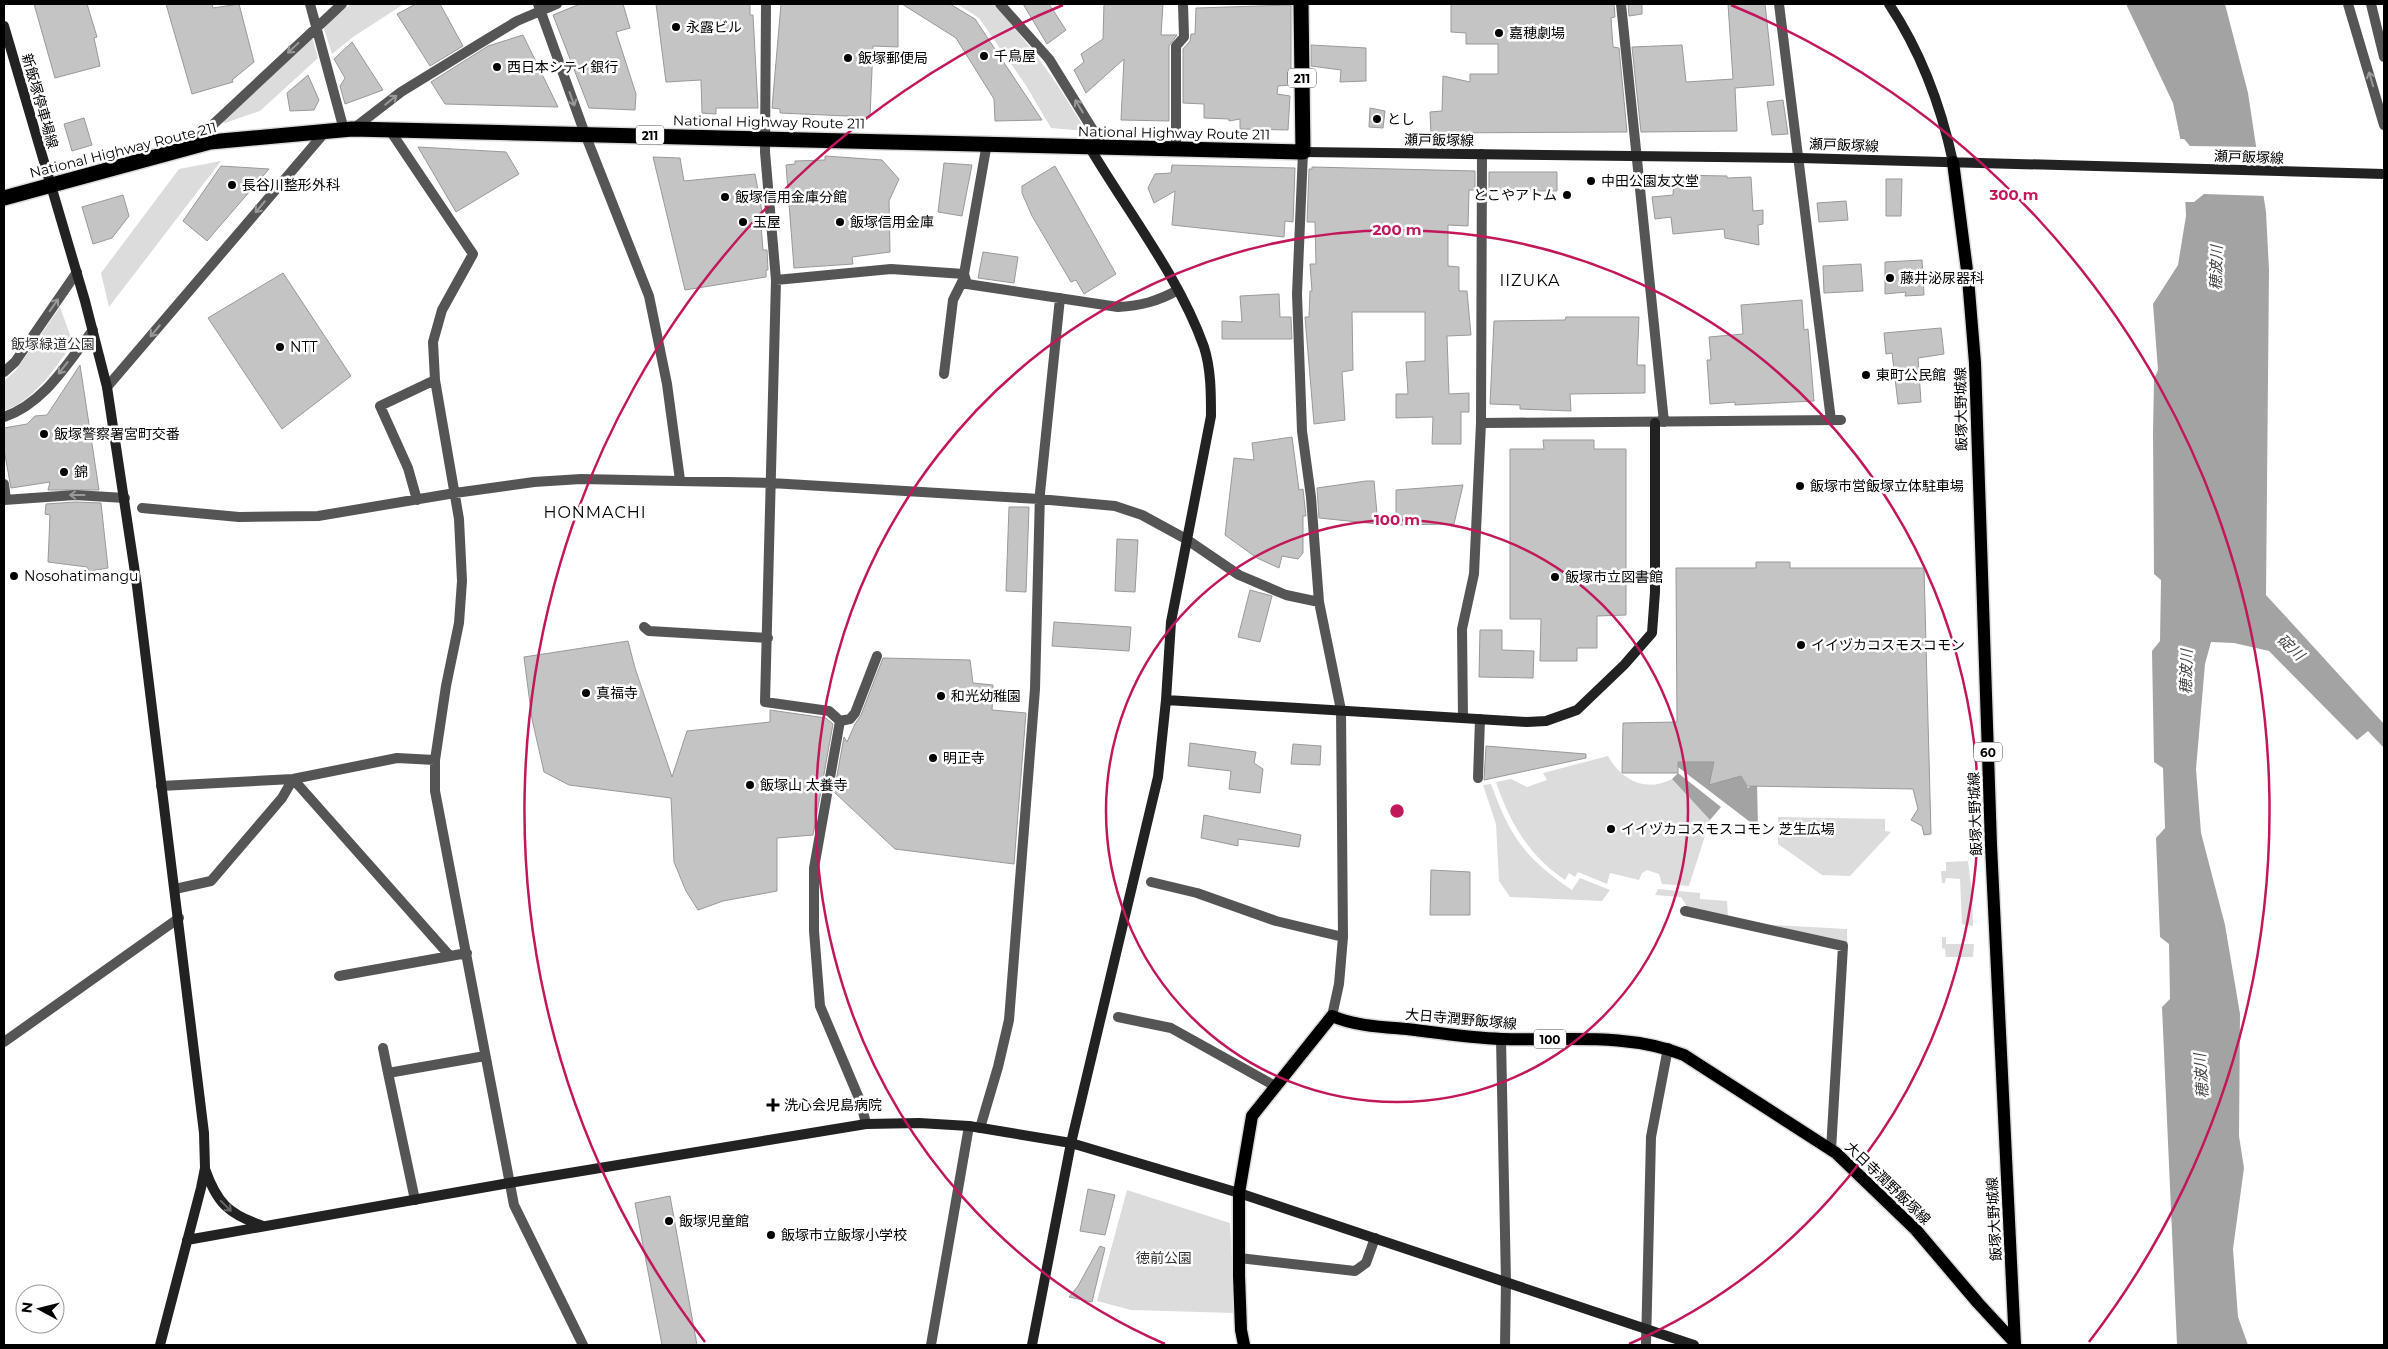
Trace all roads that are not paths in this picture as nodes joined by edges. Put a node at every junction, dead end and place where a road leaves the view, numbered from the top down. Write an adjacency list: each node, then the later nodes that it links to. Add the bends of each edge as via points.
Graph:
1 (310, 4): 15 (street)
2 (342, 4): 15 (street)
3 (557, 4): 13 (street)
4 (766, 4): 22 (street)
5 (1000, 4): 25 (street, one-way to 5, via 1049,59)
6 (1183, 4): 26 (street, via 1184,37 1176,46)
7 (1301, 4): 27 (highway, 211)
8 (1621, 4): 29 (street)
9 (1779, 4): 30 (street)
10 (1889, 4): 31 (street, via 1925,70)
11 (2348, 4): 17 (street, one-way to 11)
12 (2371, 4): 16 (street)
13 (539, 8): 20 (street, one-way to 13, via 401,92); 21 (street, one-way to 21)
14 (4, 26): 33 (street, 新飯塚停車場線)
15 (316, 26): 20 (street); 24 (street, one-way to 24)
16 (2384, 57)
17 (2384, 126)
18 (389, 129): 20 (highway, National Highway Route 211 / 211); 21 (highway, National Highway Route 211 / 211); 43 (street, via 472,254 442,310 433,342)
19 (326, 130): 20 (highway, National Highway Route 211 / 211); 24 (highway, National Highway Route 211 / 211); 44 (street, one-way to 44)
20 (348, 130)
21 (585, 134): 22 (highway, National Highway Route 211 / 211); 48 (street, via 649,296 667,384)
22 (765, 138): 23 (highway, National Highway Route 211 / 211); 37 (street)
23 (987, 143): 25 (highway, National Highway Route 211 / 211); 36 (street)
24 (189, 147): 33 (highway, National Highway Route 211 / 211)
25 (1097, 148): 26 (highway, National Highway Route 211 / 211); 38 (street)
26 (1176, 148): 27 (highway, National Highway Route 211 / 211)
27 (1303, 152): 28 (street, 瀬戸飯塚線); 58 (street, via 1297,294 1298,359)
28 (1482, 154): 29 (street, 瀬戸飯塚線); 47 (street)
29 (1638, 156): 30 (street, 瀬戸飯塚線); 46 (street)
30 (1800, 158): 31 (street, 瀬戸飯塚線); 46 (street, via 1836,420)
31 (1953, 162): 32 (street, 瀬戸飯塚線); 103 (main road, 飯塚大野城線 / 60, via 1975,363 1991,846)
32 (2383, 174)
33 (49, 184): 34 (highway, National Highway Route 211 / 211); 35 (street, 新飯塚停車場線)
34 (4, 198)
35 (77, 272): 40 (street, 新飯塚停車場線); 41 (street, one-way to 35, via 15,362)
36 (964, 276): 37 (street, via 891,269); 39 (street, via 971,286); 42 (street, via 953,300)
37 (776, 280): 49 (street)
38 (1178, 290): 39 (street, via 1138,306 1118,307); 57 (street, via 1204,349 1211,382 1212,416)
39 (1060, 298): 53 (street)
40 (93, 330): 44 (street, 新飯塚停車場線); 45 (street, one-way to 45, via 48,388 29,405)
41 (4, 372)
42 (944, 374)
43 (435, 380): 51 (street); 55 (street, via 380,406 399,445)
44 (107, 387): 52 (street, 新飯塚停車場線)
45 (4, 417)
46 (1660, 422): 47 (street); 65 (street, via 1652,633 1577,710 1546,721)
47 (1481, 423): 64 (street, via 1474,574 1462,629)
48 (680, 480): 49 (street); 51 (street, via 550,481)
49 (771, 483): 53 (street); 60 (street)
50 (4, 484): 54 (street)
51 (454, 493): 55 (street); 67 (street, via 459,519 462,581 460,623)
52 (125, 498): 54 (street, one-way to 54, via 75,495); 70 (street, 新飯塚停車場線)
53 (1039, 499): 57 (street, via 1115,506 1142,515); 90 (street, via 1035,689 1009,1020)
54 (5, 500)
55 (417, 500): 56 (street, via 318,516 238,517)
56 (142, 508)
57 (1186, 539): 58 (street, via 1239,575 1286,595); 62 (street, via 1171,622)
58 (1319, 602): 63 (street)
59 (644, 627): 60 (street, via 649,631)
60 (768, 638): 66 (street, via 765,702 829,711)
61 (877, 656): 66 (street, via 855,713 850,719)
62 (1166, 700): 63 (street); 91 (street, via 1158,777)
63 (1341, 710): 64 (street); 75 (street)
64 (1463, 718): 65 (street)
65 (1480, 719): 68 (street)
66 (840, 721): 88 (street, via 814,868 816,961 820,1006 861,1103)
67 (435, 760): 69 (street, via 397,758); 76 (street, via 435,791)
68 (1478, 778)
69 (293, 779): 70 (street); 72 (street, via 282,798 211,881); 77 (street)
70 (161, 786): 72 (street, 新飯塚停車場線)
71 (1151, 882): 75 (street, via 1197,893 1276,921)
72 (175, 888): 74 (street, 新飯塚停車場線)
73 (1685, 911): 92 (street, via 1842,946)
74 (179, 918): 82 (street); 93 (street, 新飯塚停車場線, via 204,1133)
75 (1343, 937): 79 (street, via 1339,984)
76 (467, 953): 77 (street); 85 (street)
77 (449, 955): 78 (street)
78 (339, 976)
79 (1332, 1016): 81 (main road, 大日寺潤野飯塚線 / 100, via 1389,1028); 87 (main road)
80 (1118, 1017): 87 (street, via 1171,1028)
81 (1501, 1039): 84 (main road, 大日寺潤野飯塚線 / 100, via 1601,1039); 101 (street)
82 (4, 1042)
83 (383, 1048): 86 (street)
84 (1668, 1048): 92 (main road, 大日寺潤野飯塚線 / 100, via 1704,1066); 102 (street, via 1651,1137)
85 (484, 1056): 86 (street); 94 (street)
86 (388, 1073): 96 (street)
87 (1275, 1086): 95 (main road, via 1252,1116)
88 (866, 1124): 89 (street); 94 (street)
89 (969, 1126): 90 (street); 106 (street)
90 (980, 1128): 91 (street)
91 (1071, 1143): 95 (street); 107 (street)
92 (1831, 1150): 103 (main road, 大日寺潤野飯塚線 / 100, via 1916,1230)
93 (205, 1168): 97 (street, one-way to 97, via 213,1192 224,1204 240,1216); 99 (street)
94 (509, 1183): 96 (street); 105 (street, via 515,1208)
95 (1239, 1193): 98 (street); 100 (main road)
96 (415, 1200): 97 (street)
97 (265, 1227): 99 (street)
98 (1375, 1238): 100 (street, via 1366,1263 1355,1270); 101 (street)
99 (188, 1240): 104 (street)
100 (1239, 1258): 108 (main road)
101 (1506, 1282): 102 (street); 109 (street)
102 (1646, 1329): 110 (street); 111 (street)
103 (2015, 1344)
104 (160, 1345)
105 (583, 1345)
106 (931, 1345)
107 (1032, 1345)
108 (1244, 1345)
109 (1505, 1345)
110 (1646, 1345)
111 (1694, 1345)

